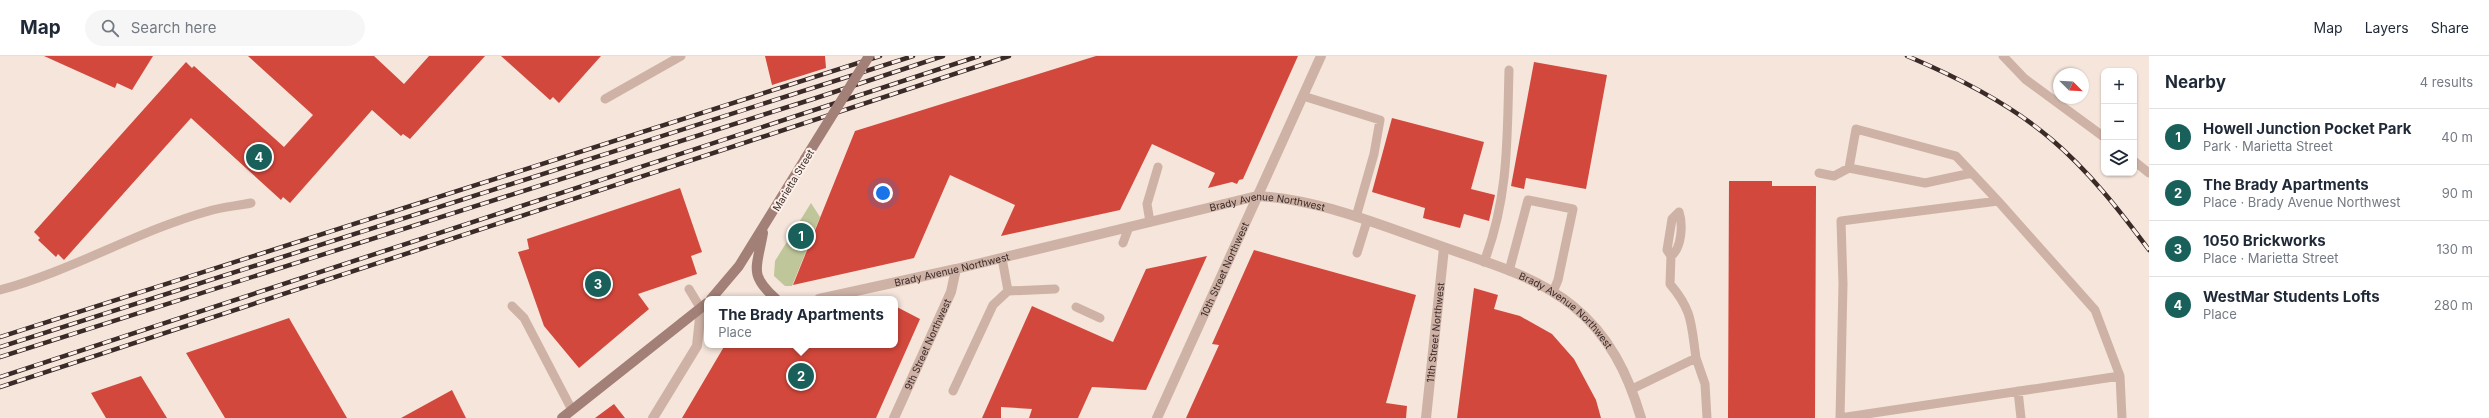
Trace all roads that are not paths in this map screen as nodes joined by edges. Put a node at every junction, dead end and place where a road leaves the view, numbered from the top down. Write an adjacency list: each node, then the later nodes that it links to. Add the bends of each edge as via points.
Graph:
1 (681, 56): 7 (lane)
2 (869, 56): 22 (street, Marietta Street, bridge)
3 (1321, 56): 6 (street, 10th Street Northwest)
4 (2002, 56): 8 (lane, via 2025,79)
5 (1509, 70): 28 (lane, via 1506,177)
6 (1303, 96): 15 (street, 10th Street Northwest); 18 (lane, via 1380,120 1374,154)
7 (605, 99)
8 (2101, 135)
9 (2137, 163): 14 (lane)
10 (1158, 167): 20 (lane, via 1146,204)
11 (1849, 168): 12 (lane, via 1834,176); 13 (lane, via 1925,184); 13 (lane, via 1856,129 1956,156)
12 (1819, 173)
13 (1972, 173): 16 (lane)
14 (2149, 173)
15 (1256, 196): 18 (street, Brady Avenue Northwest, via 1278,197); 20 (street, Brady Avenue Northwest); 54 (street, 10th Street Northwest)
16 (1998, 201): 46 (lane, via 2095,310); 58 (lane, via 1841,221 1843,284)
17 (251, 203): 33 (lane, via 209,211 147,233 60,271)
18 (1356, 217): 19 (street, Brady Avenue Northwest)
19 (1367, 221): 24 (street, Brady Avenue Northwest); 25 (lane)
20 (1150, 222): 21 (street, Brady Avenue Northwest)
21 (1129, 227): 23 (lane); 27 (street, Brady Avenue Northwest)
22 (764, 229): 36 (street, Marietta Street, via 739,266); 37 (street, via 757,277)
23 (1123, 243)
24 (1444, 248): 28 (street, Brady Avenue Northwest); 55 (street, 11th Street Northwest)
25 (1357, 253)
26 (1672, 256): 45 (lane, via 1670,284 1690,313)
27 (1002, 258): 29 (street, Brady Avenue Northwest); 34 (lane)
28 (1484, 262): 30 (street, Brady Avenue Northwest)
29 (956, 269): 38 (street, Brady Avenue Northwest); 53 (street, 9th Street Northwest, via 951,292)
30 (1509, 271): 35 (street, Brady Avenue Northwest); 35 (lane, via 1528,200 1573,209 1558,280)
31 (689, 289): 40 (lane)
32 (1055, 289): 34 (lane)
33 (0, 290)
34 (1008, 292): 48 (lane, via 992,305)
35 (1553, 292): 47 (street, Brady Avenue Northwest, via 1573,306 1606,341)
36 (714, 296)
37 (773, 296)
38 (833, 296)
39 (512, 306): 50 (lane, via 524,318)
40 (704, 307)
41 (1076, 307): 44 (lane)
42 (704, 309): 50 (street)
43 (704, 313): 52 (street, via 697,346)
44 (1100, 318)
45 (1696, 358): 47 (lane); 57 (lane, via 1705,384)
46 (2120, 376): 49 (lane); 60 (lane)
47 (1632, 389): 56 (street, Brady Avenue Northwest)
48 (953, 391)
49 (2018, 391): 58 (lane); 59 (lane)
50 (572, 410): 51 (street)
51 (562, 418)
52 (653, 418)
53 (894, 418)
54 (1157, 418)
55 (1426, 418)
56 (1641, 418)
57 (1707, 418)
58 (1840, 418)
59 (2021, 418)
60 (2122, 418)

